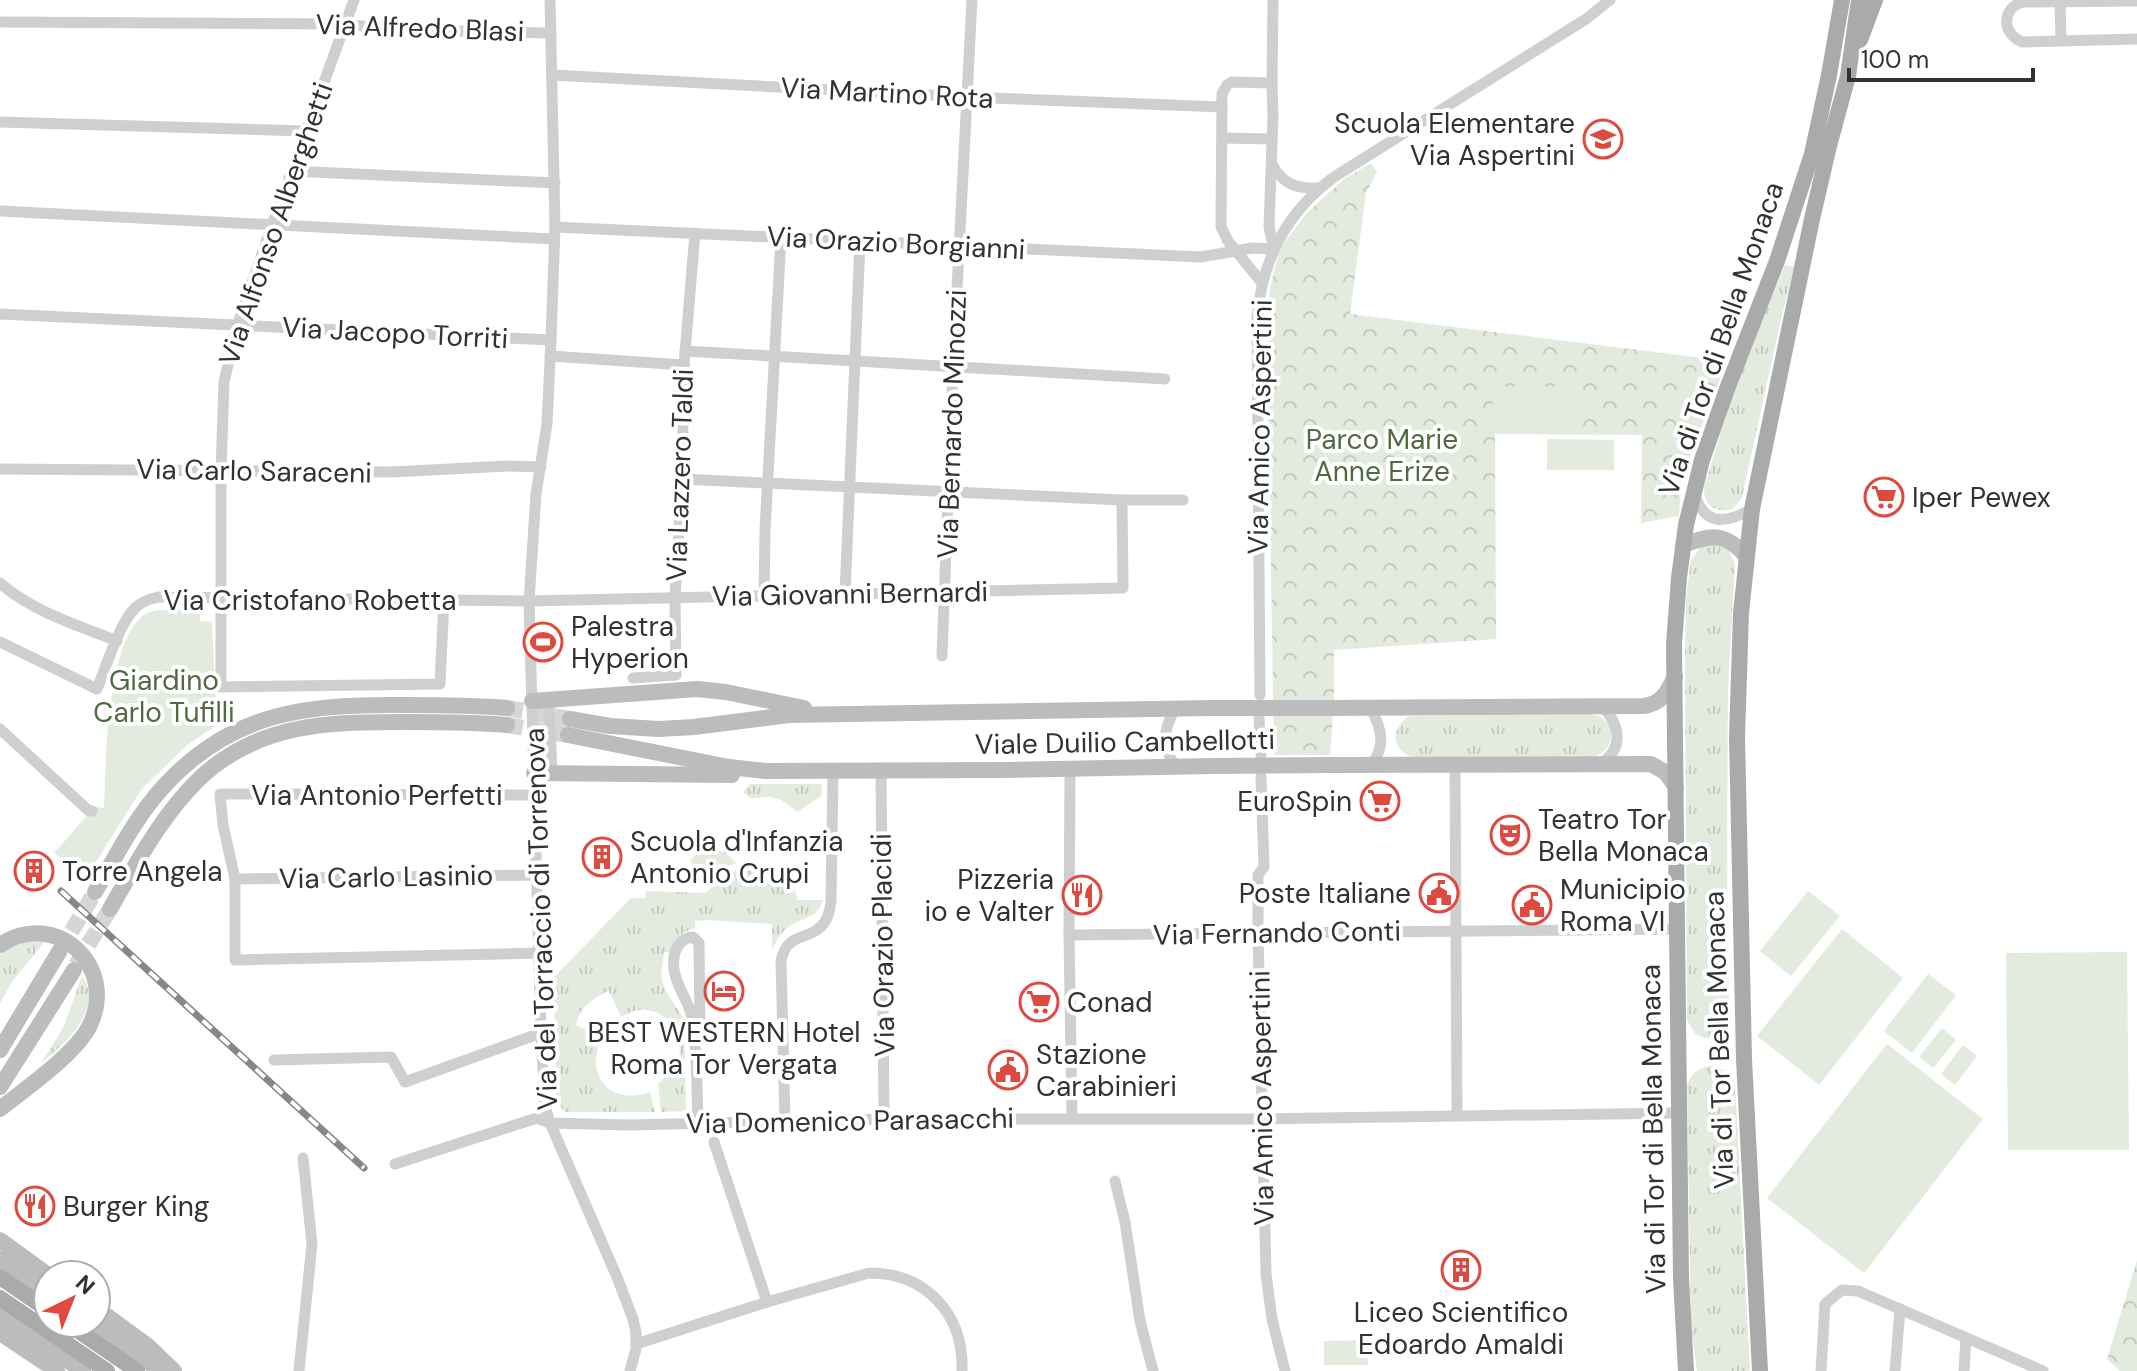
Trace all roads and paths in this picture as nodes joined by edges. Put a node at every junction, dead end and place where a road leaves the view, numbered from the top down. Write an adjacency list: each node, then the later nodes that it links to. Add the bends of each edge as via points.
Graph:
1 (354, 0): 13 (street, Via Alfonso Alberghetti)
2 (550, 0): 14 (street)
3 (972, 0): 21 (street, Via Bernardo Minozzi)
4 (1273, 0): 20 (street)
5 (1610, 0): 30 (street, Via Amico Aspertini)
6 (1831, 0): 19 (main road)
7 (1842, 0): 19 (main road, Via di Tor di Bella Monaca)
8 (1859, 0): 17 (main road, Via di Tor Bella Monaca)
9 (1875, 0): 17 (main road)
10 (2060, 0): 11 (street); 16 (street); 16 (street, via 2019,2 2006,22 2018,41)
11 (2137, 1)
12 (0, 22): 13 (street, Via Alfredo Blasi)
13 (345, 24): 14 (street, Via Alfredo Blasi); 24 (street, Via Alfonso Alberghetti)
14 (551, 33): 18 (street)
15 (2137, 39): 16 (street)
16 (2061, 41)
17 (1849, 68): 61 (main road, Via di Tor Bella Monaca)
18 (552, 75): 21 (street, Via Martino Rota); 29 (street)
19 (1829, 75): 58 (main road, Via di Tor di Bella Monaca, via 1812,154 1782,248)
20 (1272, 83): 22 (street, via 1230,83); 26 (street)
21 (966, 97): 22 (street, Via Martino Rota); 37 (street, Via Bernardo Minozzi)
22 (1222, 107): 25 (street)
23 (0, 122): 24 (street)
24 (306, 131): 28 (street, Via Alfonso Alberghetti)
25 (1223, 138): 26 (street); 39 (street, via 1221,227)
26 (1272, 139): 27 (street)
27 (1272, 164): 30 (street, via 1291,186); 38 (street, via 1269,233)
28 (291, 171): 29 (street); 32 (street, Via Alfonso Alberghetti)
29 (555, 183): 33 (street)
30 (1320, 188): 38 (street, Via Amico Aspertini, via 1293,217)
31 (0, 211): 32 (street, Via Orazio Borgianni)
32 (272, 225): 33 (street, Via Orazio Borgianni); 42 (street, Via Alfonso Alberghetti)
33 (555, 233): 34 (street, Via Orazio Borgianni); 43 (street)
34 (695, 233): 35 (street, Via Orazio Borgianni); 44 (street, Via Lazzero Taldi)
35 (781, 238): 36 (street, Via Orazio Borgianni); 46 (street)
36 (860, 242): 37 (street, Via Orazio Borgianni); 47 (street)
37 (960, 246): 39 (street, Via Orazio Borgianni, via 1201,257); 49 (street, Via Bernardo Minozzi)
38 (1274, 249): 39 (street, Via Orazio Borgianni); 40 (street, Via Amico Aspertini)
39 (1237, 251): 40 (street)
40 (1262, 283): 77 (street, Via Amico Aspertini, via 1257,317)
41 (0, 314): 42 (street, Via Jacopo Torriti)
42 (237, 326): 43 (street, Via Jacopo Torriti); 53 (street, Via Alfonso Alberghetti, via 224,382)
43 (551, 340): 45 (street)
44 (685, 351): 46 (street); 48 (street, Via Lazzero Taldi)
45 (550, 356): 48 (street); 51 (street, Via del Torraccio di Torrenova)
46 (775, 356): 47 (street); 55 (street)
47 (857, 361): 49 (street); 56 (street)
48 (684, 365): 54 (street, Via Lazzero Taldi)
49 (953, 366): 50 (street); 57 (street, Via Bernardo Minozzi)
50 (1165, 379)
51 (541, 467): 53 (street, Via Carlo Saraceni); 71 (street, Via del Torraccio di Torrenova)
52 (0, 469): 53 (street, Via Carlo Saraceni)
53 (221, 471): 68 (street, Via Alfonso Alberghetti)
54 (682, 479): 55 (street); 69 (street, Via Lazzero Taldi)
55 (768, 482): 56 (street); 67 (street)
56 (849, 487): 57 (street); 66 (street)
57 (949, 490): 59 (street); 65 (street, Via Bernardo Minozzi)
58 (1693, 491): 61 (street, via 1701,510 1715,519 1728,520); 62 (main road, Via di Tor di Bella Monaca)
59 (1122, 500): 60 (street); 65 (street, Via Giovanni Bernardi, via 1123,588)
60 (1183, 500)
61 (1752, 509): 63 (main road, Via di Tor Bella Monaca)
62 (1683, 545): 63 (main road, via 1720,536); 75 (main road, Via di Tor di Bella Monaca)
63 (1746, 556): 160 (main road, Via di Tor Bella Monaca, via 1738,648 1737,775)
64 (0, 583): 72 (street, via 53,616)
65 (945, 592): 66 (street, Via Giovanni Bernardi); 74 (street, Via Bernardo Minozzi)
66 (845, 594): 67 (street, Via Giovanni Bernardi)
67 (764, 596): 69 (street, Via Giovanni Bernardi)
68 (220, 597): 70 (street, Via Cristofano Robetta); 70 (street, Via Alfonso Alberghetti, via 221,687 440,684); 72 (street, Via Cristofano Robetta, via 149,599 131,613)
69 (675, 597): 71 (street, Via Giovanni Bernardi); 76 (street, Via Lazzero Taldi, via 676,675)
70 (444, 600): 71 (street, Via Cristofano Robetta)
71 (529, 601): 79 (street, Via del Torraccio di Torrenova)
72 (117, 641): 73 (street, Via Cristofano Robetta, via 97,689)
73 (0, 642)
74 (942, 656)
75 (1675, 677): 80 (main road, Viale Duilio Cambellotti, via 1656,703); 98 (main road, Via di Tor di Bella Monaca)
76 (633, 678)
77 (1260, 695)
78 (549, 700): 79 (main road); 83 (main road, via 708,689); 96 (street, Via del Torraccio di Torrenova)
79 (532, 701): 95 (street, Via del Torraccio di Torrenova)
80 (1601, 705): 82 (main road, Viale Duilio Cambellotti); 87 (street, via 1618,738)
81 (1175, 709): 82 (main road, Viale Duilio Cambellotti, bridge); 83 (main road, Viale Duilio Cambellotti); 90 (street, via 1164,738)
82 (1371, 709): 88 (street, via 1382,739)
83 (833, 714): 92 (main road, Viale Duilio Cambellotti, via 659,729 569,727)
84 (1259, 717): 86 (street)
85 (0, 729): 100 (street)
86 (1261, 755)
87 (1601, 764): 89 (main road, Viale Duilio Cambellotti); 98 (main road, Viale Duilio Cambellotti, via 1656,765)
88 (1371, 765): 89 (main road, Viale Duilio Cambellotti); 90 (main road, Viale Duilio Cambellotti, bridge)
89 (1455, 765): 106 (street)
90 (1176, 767): 91 (main road, Viale Duilio Cambellotti)
91 (1070, 769): 94 (main road, Viale Duilio Cambellotti); 108 (street)
92 (765, 771): 93 (main road, Viale Duilio Cambellotti); 96 (main road)
93 (833, 771): 94 (main road, Viale Duilio Cambellotti); 124 (street, via 828,918 820,928 790,941 781,961)
94 (881, 771): 122 (street, Via Orazio Placidi)
95 (534, 773): 96 (main road); 99 (street, Via del Torraccio di Torrenova)
96 (552, 773)
97 (1261, 777): 107 (street, Via Amico Aspertini, via 1264,867 1258,875)
98 (1676, 787): 105 (main road, Via di Tor di Bella Monaca)
99 (534, 795): 101 (street, Via del Torraccio di Torrenova); 102 (street, Via Antonio Perfetti, via 220,794)
100 (92, 811)
101 (537, 875): 102 (street, Via Carlo Lasinio); 111 (street, Via del Torraccio di Torrenova)
102 (235, 879): 111 (street, via 235,960)
103 (95, 892): 104 (main road, via 163,787 203,751 256,722 333,706 468,706 507,717 334,723 296,728 257,742 210,769 177,802)
104 (110, 909)
105 (1677, 929): 106 (street, Via Fernando Conti); 119 (main road, Via di Tor di Bella Monaca)
106 (1455, 932): 107 (street, Via Fernando Conti); 120 (street)
107 (1258, 934): 108 (street, Via Fernando Conti); 123 (street, Via Amico Aspertini)
108 (1069, 935): 121 (street)
109 (0, 945): 118 (main road, via 27,934 64,939 87,962 97,999 79,1041)
110 (59, 952): 115 (main road)
111 (539, 953): 113 (street, Via del Torraccio di Torrenova)
112 (74, 970): 117 (main road)
113 (541, 1033): 116 (street, via 405,1082 391,1057); 125 (street, Via del Torraccio di Torrenova)
114 (696, 1042): 114 (street, via 699,943 689,936 677,948 673,969); 126 (street)
115 (0, 1050)
116 (274, 1060)
117 (0, 1087)
118 (0, 1109)
119 (1679, 1113): 120 (street, Via Domenico Parasacchi); 159 (main road, Via di Tor di Bella Monaca)
120 (1457, 1116): 123 (street, Via Domenico Parasacchi)
121 (1072, 1118): 122 (street, Via Domenico Parasacchi); 123 (street, Via Domenico Parasacchi)
122 (884, 1119): 124 (street, Via Domenico Parasacchi)
123 (1264, 1119): 158 (street, Via Amico Aspertini, via 1267,1286)
124 (785, 1121): 126 (street, Via Domenico Parasacchi)
125 (550, 1123): 126 (street, Via Domenico Parasacchi); 129 (street, Via Domenico Parasacchi, via 537,1118); 146 (street, Via del Torraccio di Torrenova, via 625,1298)
126 (698, 1123)
127 (714, 1142): 138 (street)
128 (303, 1158): 154 (street, via 312,1244)
129 (395, 1164)
130 (1115, 1181): 157 (street)
131 (0, 1240): 133 (main road)
132 (0, 1259): 135 (main road)
133 (32, 1263)
134 (0, 1277): 137 (main road)
135 (32, 1281)
136 (0, 1298): 150 (main road)
137 (32, 1299)
138 (767, 1302): 146 (street); 156 (street, via 869,1273 908,1280 945,1309 961,1344)
139 (1900, 1309): 144 (street); 161 (street, via 1858,1291 1842,1290 1825,1304); 162 (street)
140 (0, 1315): 149 (main road)
141 (112, 1320): 153 (main road)
142 (0, 1333): 148 (main road)
143 (112, 1337): 152 (main road)
144 (1966, 1338): 147 (street); 163 (street)
145 (90, 1339): 151 (main road)
146 (636, 1344): 155 (street, Via del Torraccio di Torrenova)
147 (2024, 1367): 164 (street)
148 (57, 1371)
149 (83, 1371)
150 (107, 1371)
151 (137, 1371)
152 (161, 1371)
153 (174, 1371)
154 (299, 1371)
155 (630, 1371)
156 (962, 1371)
157 (1153, 1371)
158 (1285, 1371)
159 (1686, 1371)
160 (1760, 1371)
161 (1821, 1371)
162 (1895, 1371)
163 (1964, 1371)
164 (2043, 1371)

